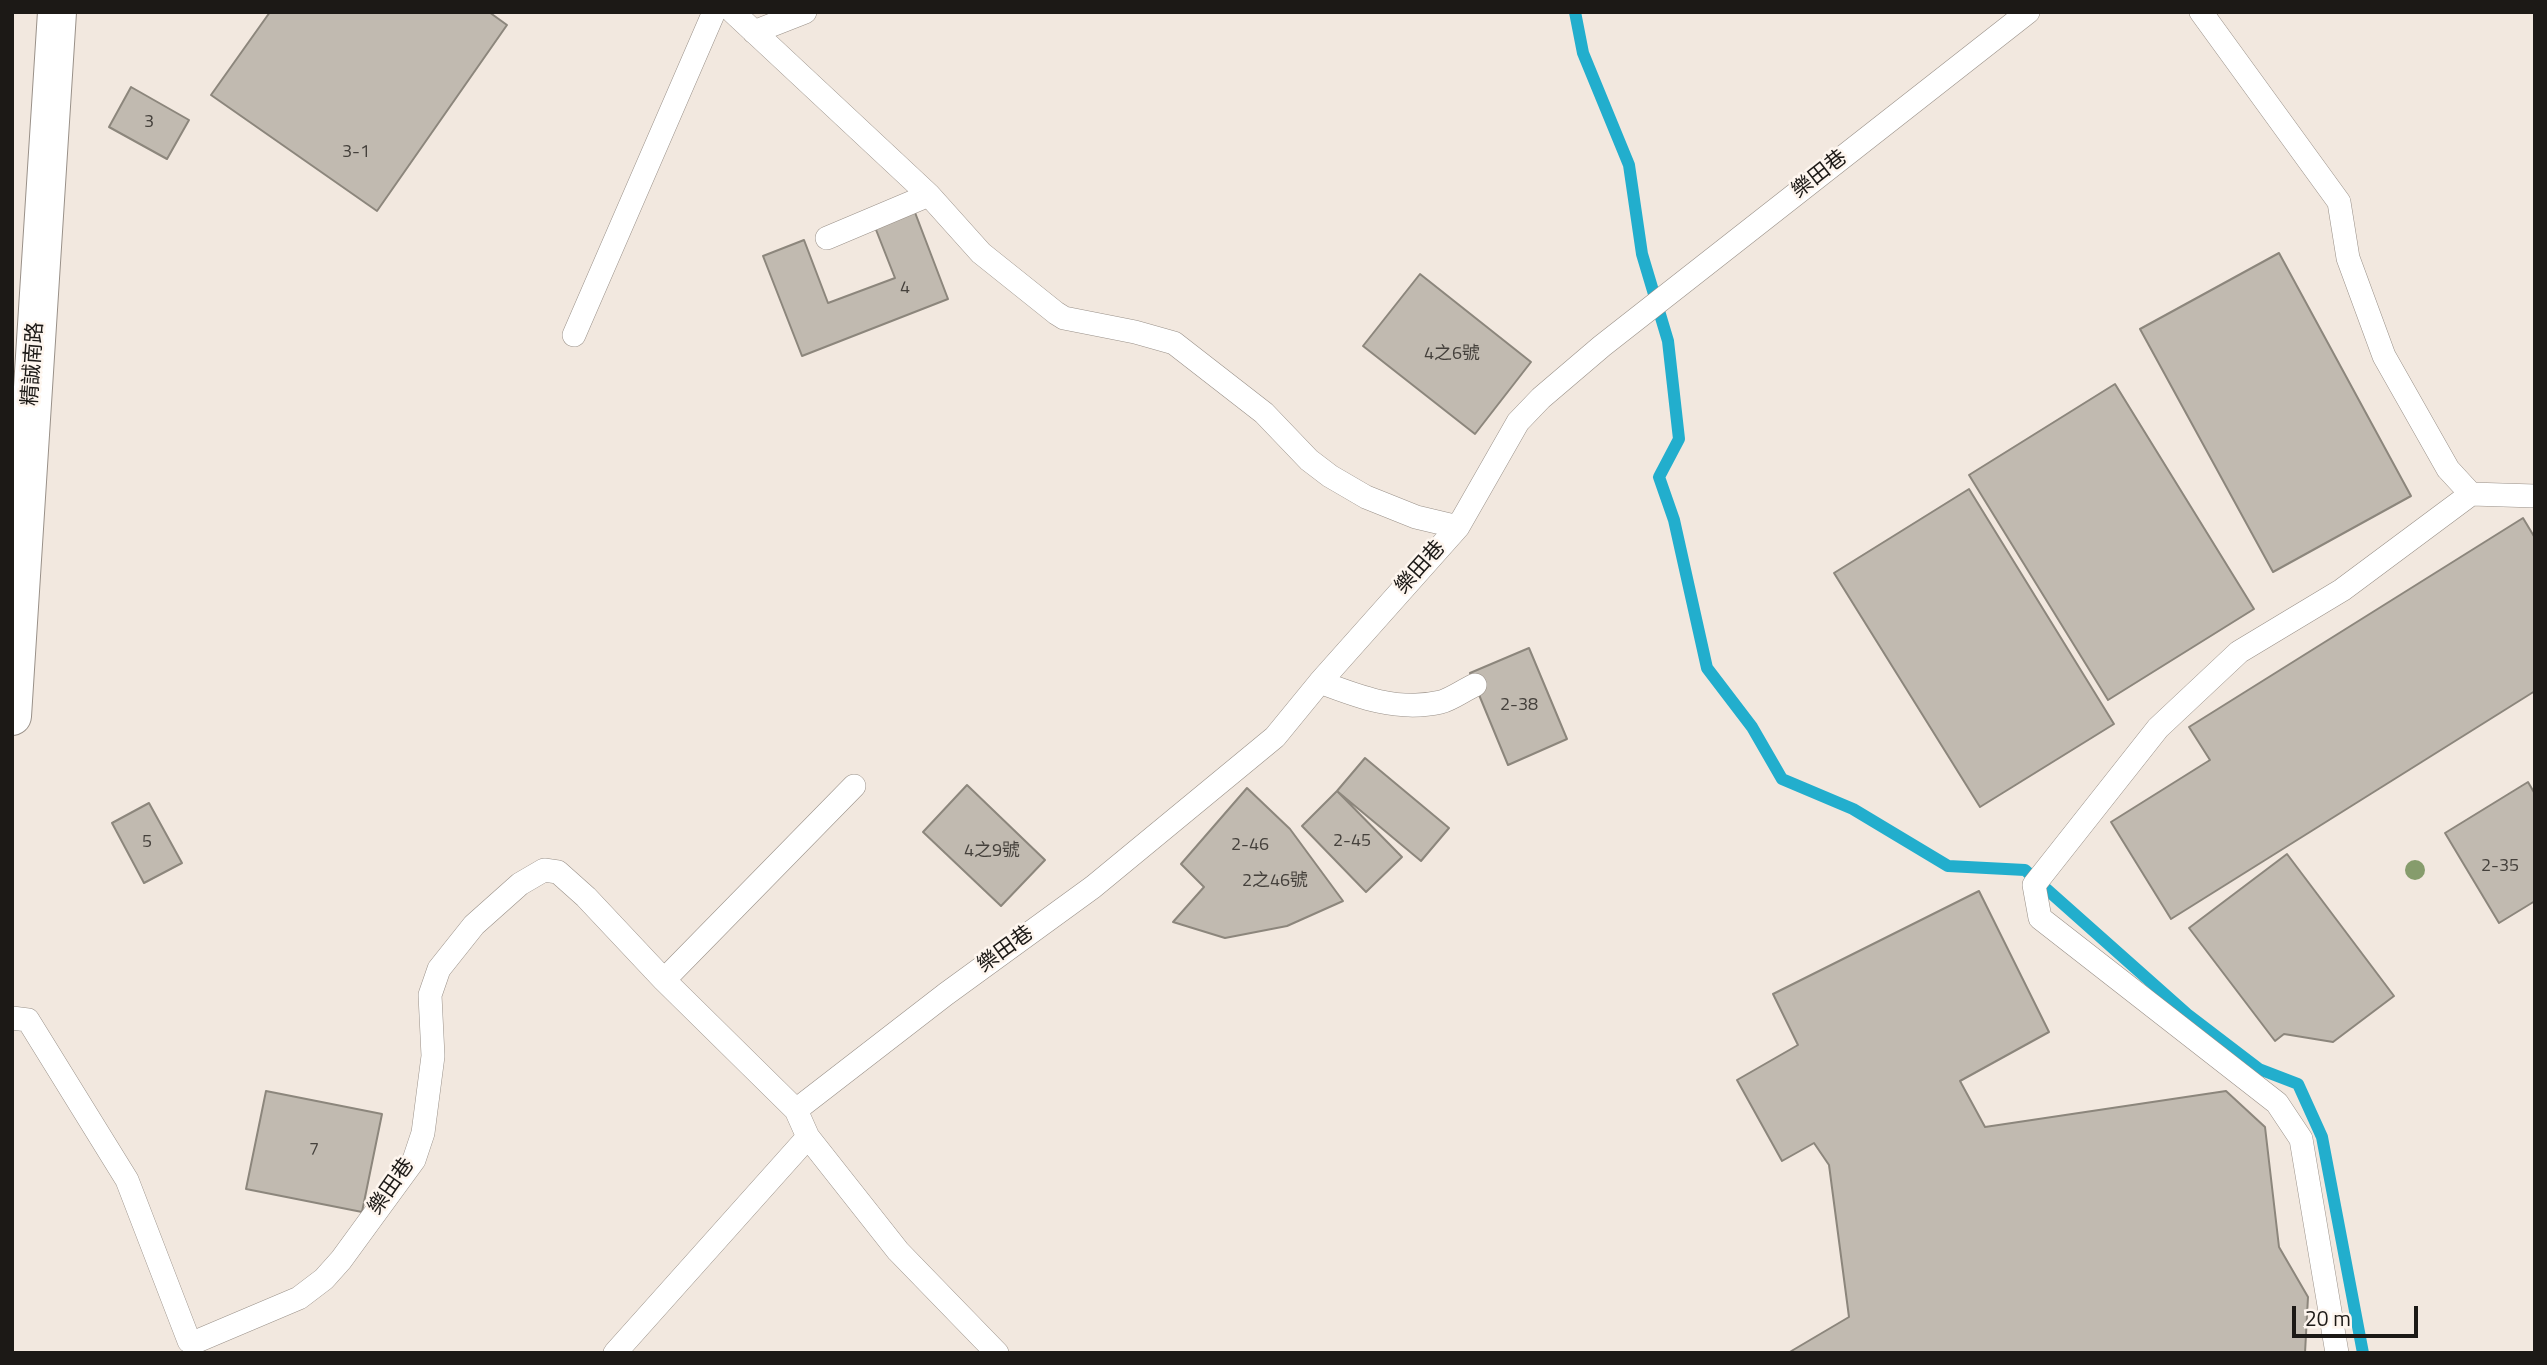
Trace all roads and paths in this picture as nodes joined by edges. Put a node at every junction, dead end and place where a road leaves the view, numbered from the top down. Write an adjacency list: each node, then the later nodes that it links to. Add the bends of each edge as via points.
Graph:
1 (57, 12): 16 (street, 精誠南路)
2 (714, 12): 10 (lane)
3 (733, 12): 7 (lane)
4 (804, 12): 7 (lane)
5 (2028, 12): 13 (lane, 樂田巷, via 1541,398 1518,422)
6 (2201, 12): 11 (lane, via 2339,202 2348,258 2384,356 2448,469)
7 (754, 32): 8 (lane)
8 (929, 195): 9 (lane); 13 (lane, via 981,253 1056,313 1174,343 1264,413 1329,476 1416,517)
9 (827, 238)
10 (574, 335)
11 (2471, 494): 12 (lane); 24 (lane, via 2342,590 2239,652 2158,728 2034,884 2040,918 2277,1103 2301,1139)
12 (2535, 496)
13 (1458, 527): 14 (lane, 樂田巷)
14 (1320, 682): 15 (lane, via 1393,706 1442,702); 20 (lane, 樂田巷, via 1275,737 1093,887)
15 (1475, 685)
16 (12, 716)
17 (854, 786): 18 (lane)
18 (664, 980): 19 (lane, 樂田巷, via 558,872 544,870 520,884 474,925 439,969 430,995 433,1056 423,1133 414,1160 324,1279 299,1298 195,1342 190,1341 127,1180 28,1020); 20 (lane, 樂田巷)
19 (12, 1018)
20 (796, 1110): 21 (lane, 樂田巷)
21 (807, 1137): 22 (lane); 23 (lane, 樂田巷, via 898,1251)
22 (615, 1353)
23 (997, 1353)
24 (2337, 1353)

